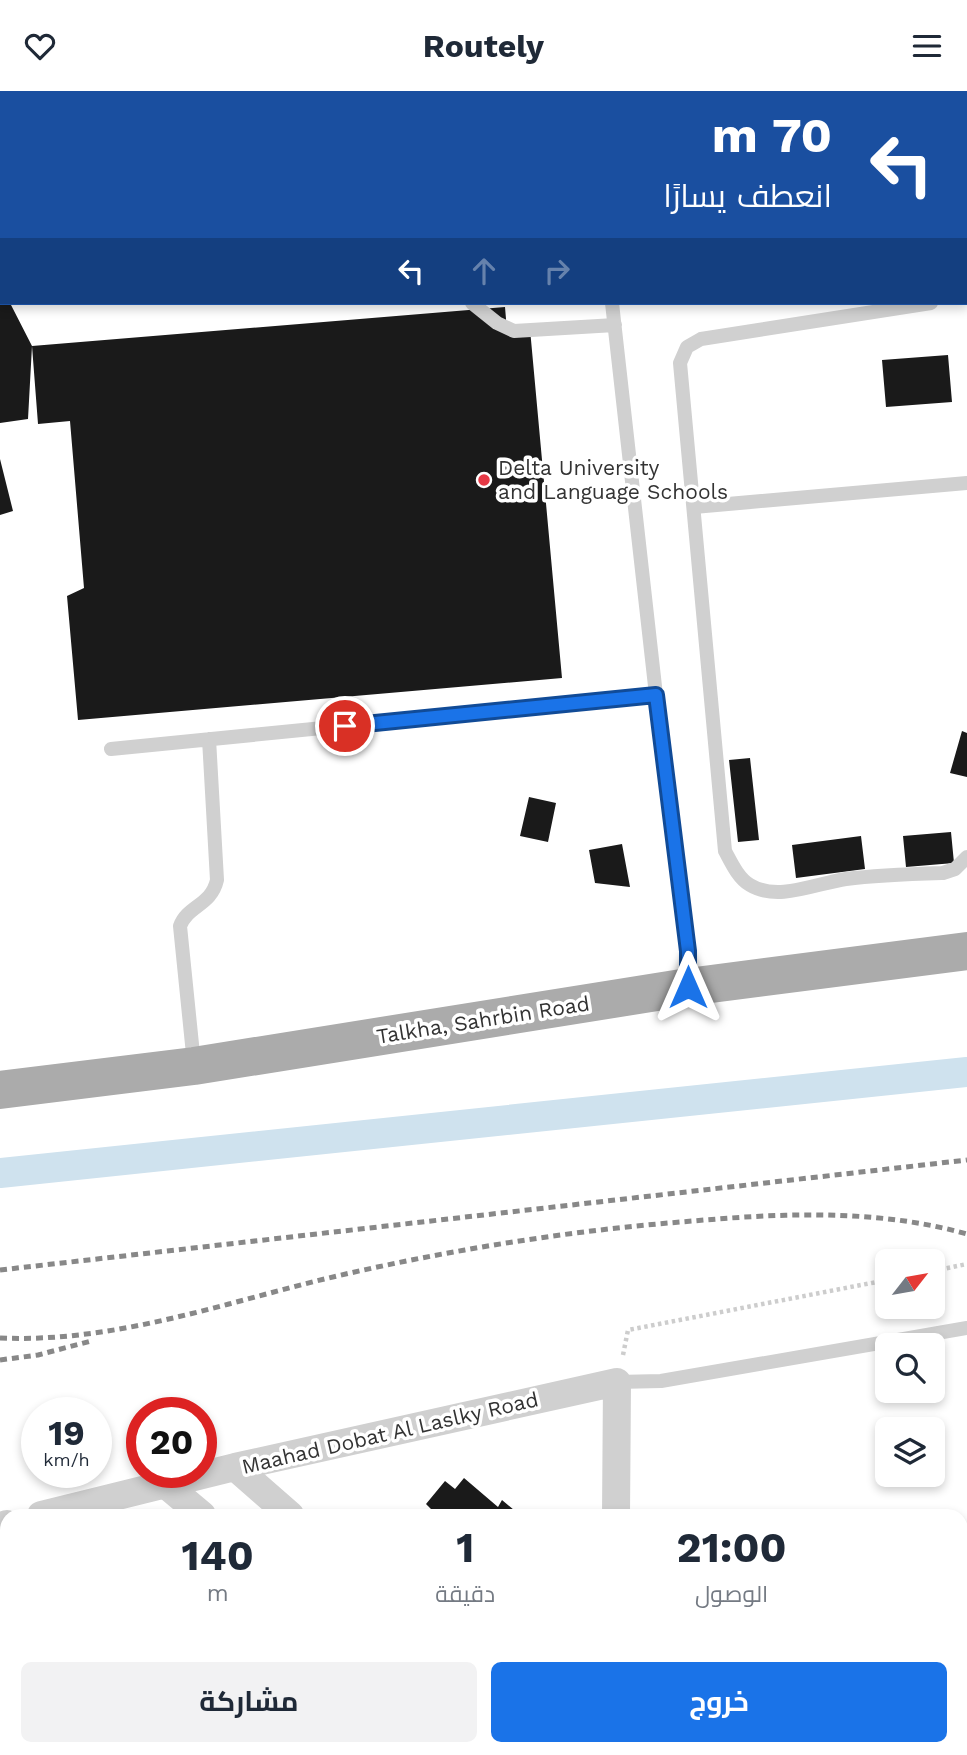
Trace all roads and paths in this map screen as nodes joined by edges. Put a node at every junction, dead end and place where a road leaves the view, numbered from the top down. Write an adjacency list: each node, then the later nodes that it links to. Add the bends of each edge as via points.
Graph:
1 (474, 305): 4 (lane, via 514,331)
2 (612, 305): 4 (lane)
3 (918, 305): 6 (lane, via 701,339 687,347 680,363)
4 (615, 325): 7 (lane)
5 (967, 484): 6 (lane)
6 (694, 507): 10 (lane, via 725,851 737,872 750,885 774,891 845,879 943,873)
7 (656, 695): 8 (lane); 12 (lane, via 688,951)
8 (209, 739): 9 (lane); 13 (lane, via 217,880 210,897 183,918 180,926)
9 (111, 749)
10 (967, 857)
11 (967, 951): 12 (main road, Talkha, Sahrbin Road)
12 (688, 987): 13 (main road, Talkha, Sahrbin Road)
13 (194, 1066): 14 (main road, Talkha, Sahrbin Road)
14 (0, 1090)
15 (967, 1264): 16 (path)
16 (945, 1269)
17 (875, 1282): 19 (path, via 628,1330)
18 (967, 1328): 19 (lane, via 661,1381)
19 (617, 1382): 20 (street, Maahad Dobat Al Laslky Road); 27 (street)
20 (235, 1467): 21 (street, Maahad Dobat Al Laslky Road); 26 (street)
21 (217, 1471)
22 (149, 1488): 24 (street, Maahad Dobat Al Laslky Road)
23 (170, 1488): 25 (street)
24 (65, 1509)
25 (195, 1509)
26 (283, 1509)
27 (617, 1509)

